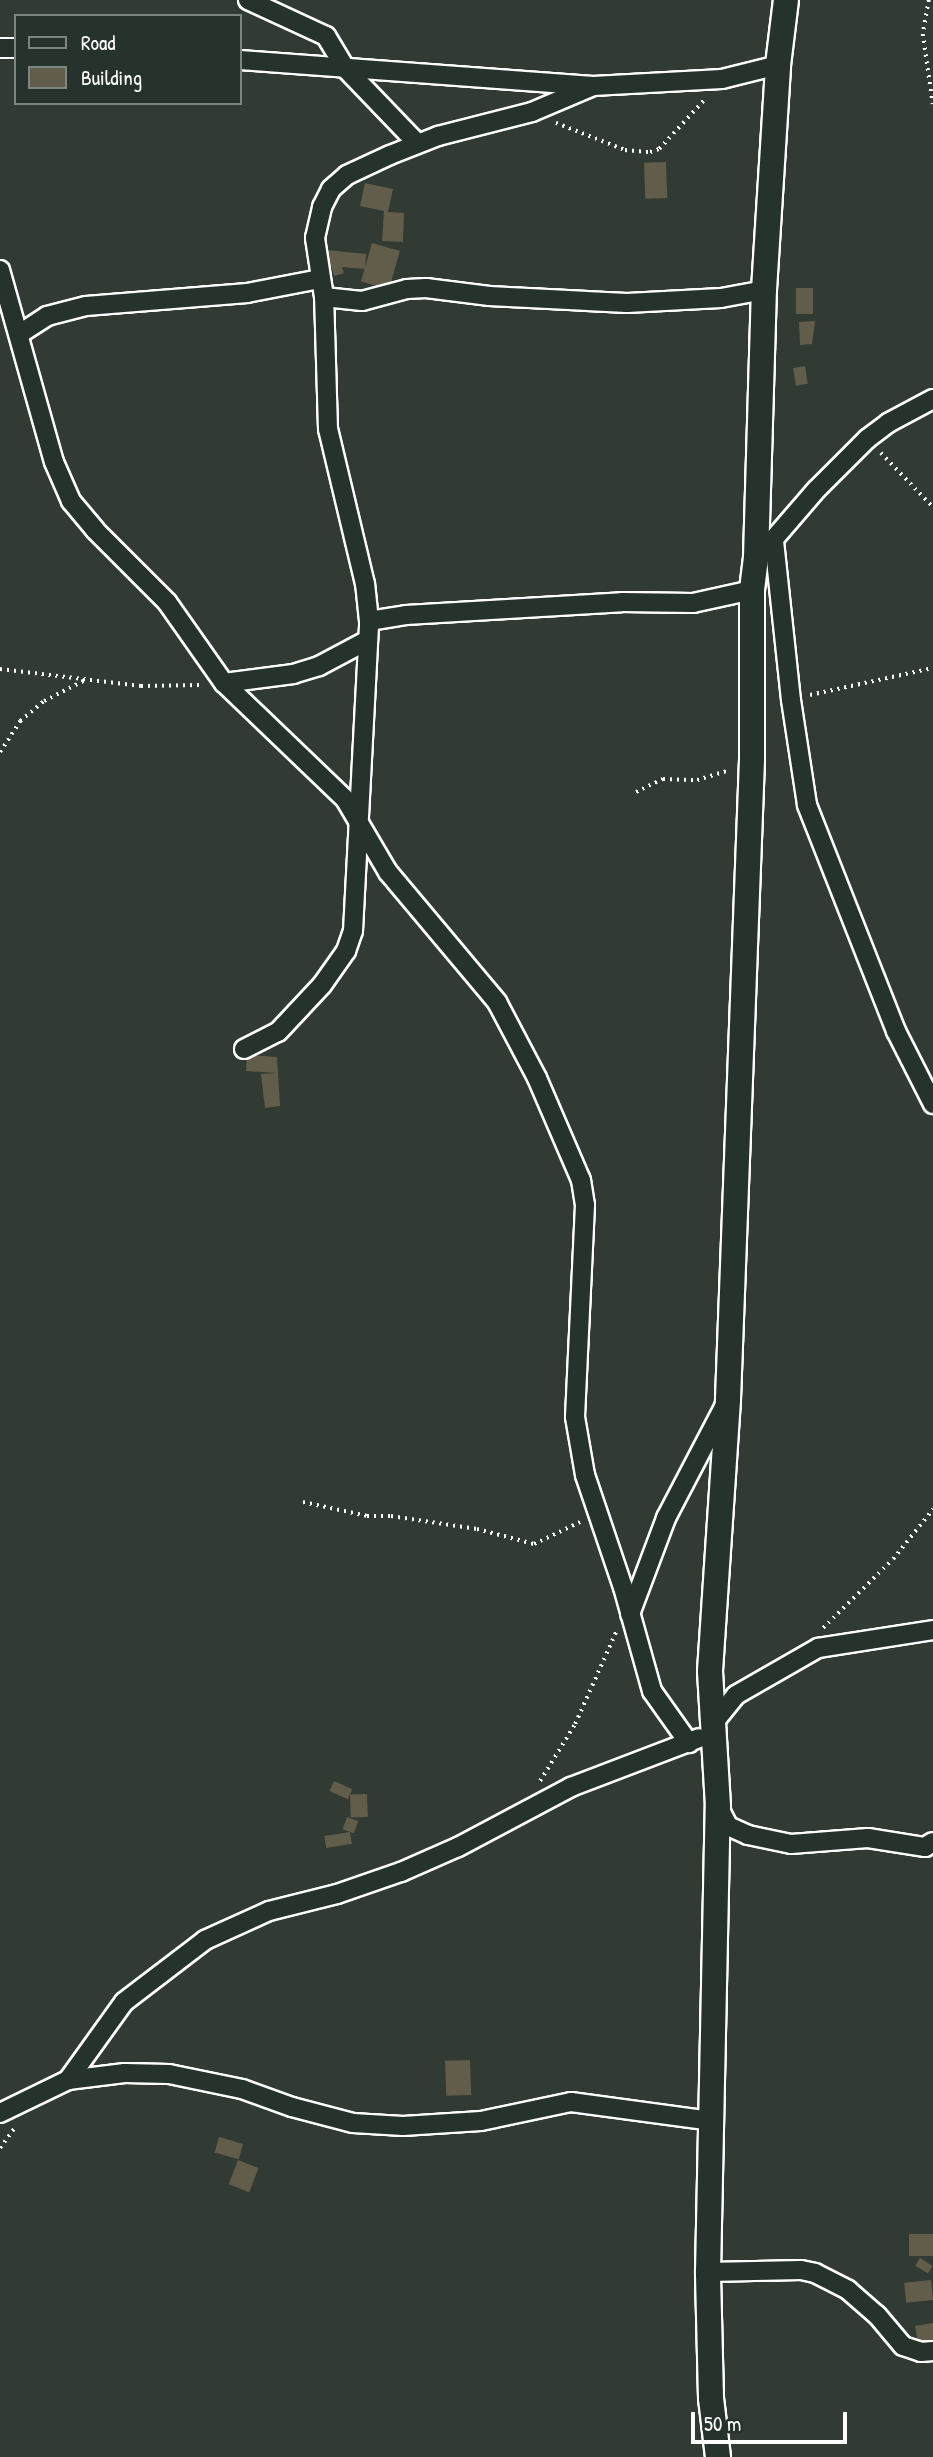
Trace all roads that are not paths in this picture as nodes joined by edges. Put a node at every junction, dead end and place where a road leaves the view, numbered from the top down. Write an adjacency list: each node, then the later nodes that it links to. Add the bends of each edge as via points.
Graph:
1 (248, 0): 5 (street, via 326,37)
2 (786, 0): 4 (street)
3 (242, 60): 5 (street)
4 (778, 65): 6 (street, via 722,79); 10 (street)
5 (345, 68): 6 (street); 7 (street)
6 (593, 86): 7 (street, via 532,112)
7 (417, 144): 9 (street, via 347,175 331,190 315,238)
8 (0, 270): 12 (street)
9 (320, 279): 11 (street); 12 (street, via 247,293 86,306 47,316)
10 (764, 290): 11 (street, via 721,298 627,303 426,288 362,301); 14 (street)
11 (324, 297): 16 (street, via 327,429 365,584)
12 (20, 333): 18 (street, via 54,462 71,501 167,602)
13 (933, 398): 14 (street, via 867,439)
14 (765, 549): 15 (street); 21 (street, via 784,611 791,700 807,805 896,1031)
15 (751, 590): 16 (street, via 693,603 622,602); 22 (street, via 752,759)
16 (369, 621): 17 (street)
17 (368, 640): 18 (street, via 306,670); 19 (street)
18 (224, 683): 19 (street, via 331,785)
19 (358, 819): 20 (street, via 353,931 346,951 278,1032); 23 (street, via 388,872 496,1002 537,1078 581,1180 584,1205 575,1417 585,1475)
20 (244, 1049)
21 (933, 1104)
22 (728, 1399): 23 (street, via 666,1518); 25 (street, via 710,1671)
23 (630, 1614): 26 (street, via 652,1691)
24 (933, 1630): 25 (street, via 818,1648 736,1695)
25 (715, 1726): 26 (street); 27 (street)
26 (689, 1743): 29 (street, via 571,1787 401,1872 269,1911 205,1940 124,2002)
27 (718, 1806): 28 (street, via 729,1825 748,1835 791,1844 868,1838 925,1847); 31 (street)
28 (933, 1842)
29 (68, 2080): 30 (street); 31 (street, via 125,2073 169,2074 242,2089 353,2123 403,2126 481,2121 571,2102)
30 (0, 2113)
31 (711, 2121): 32 (street)
32 (708, 2272): 33 (street, via 816,2273 849,2290 903,2346); 34 (street, via 711,2398)
33 (933, 2351)
34 (718, 2457)

